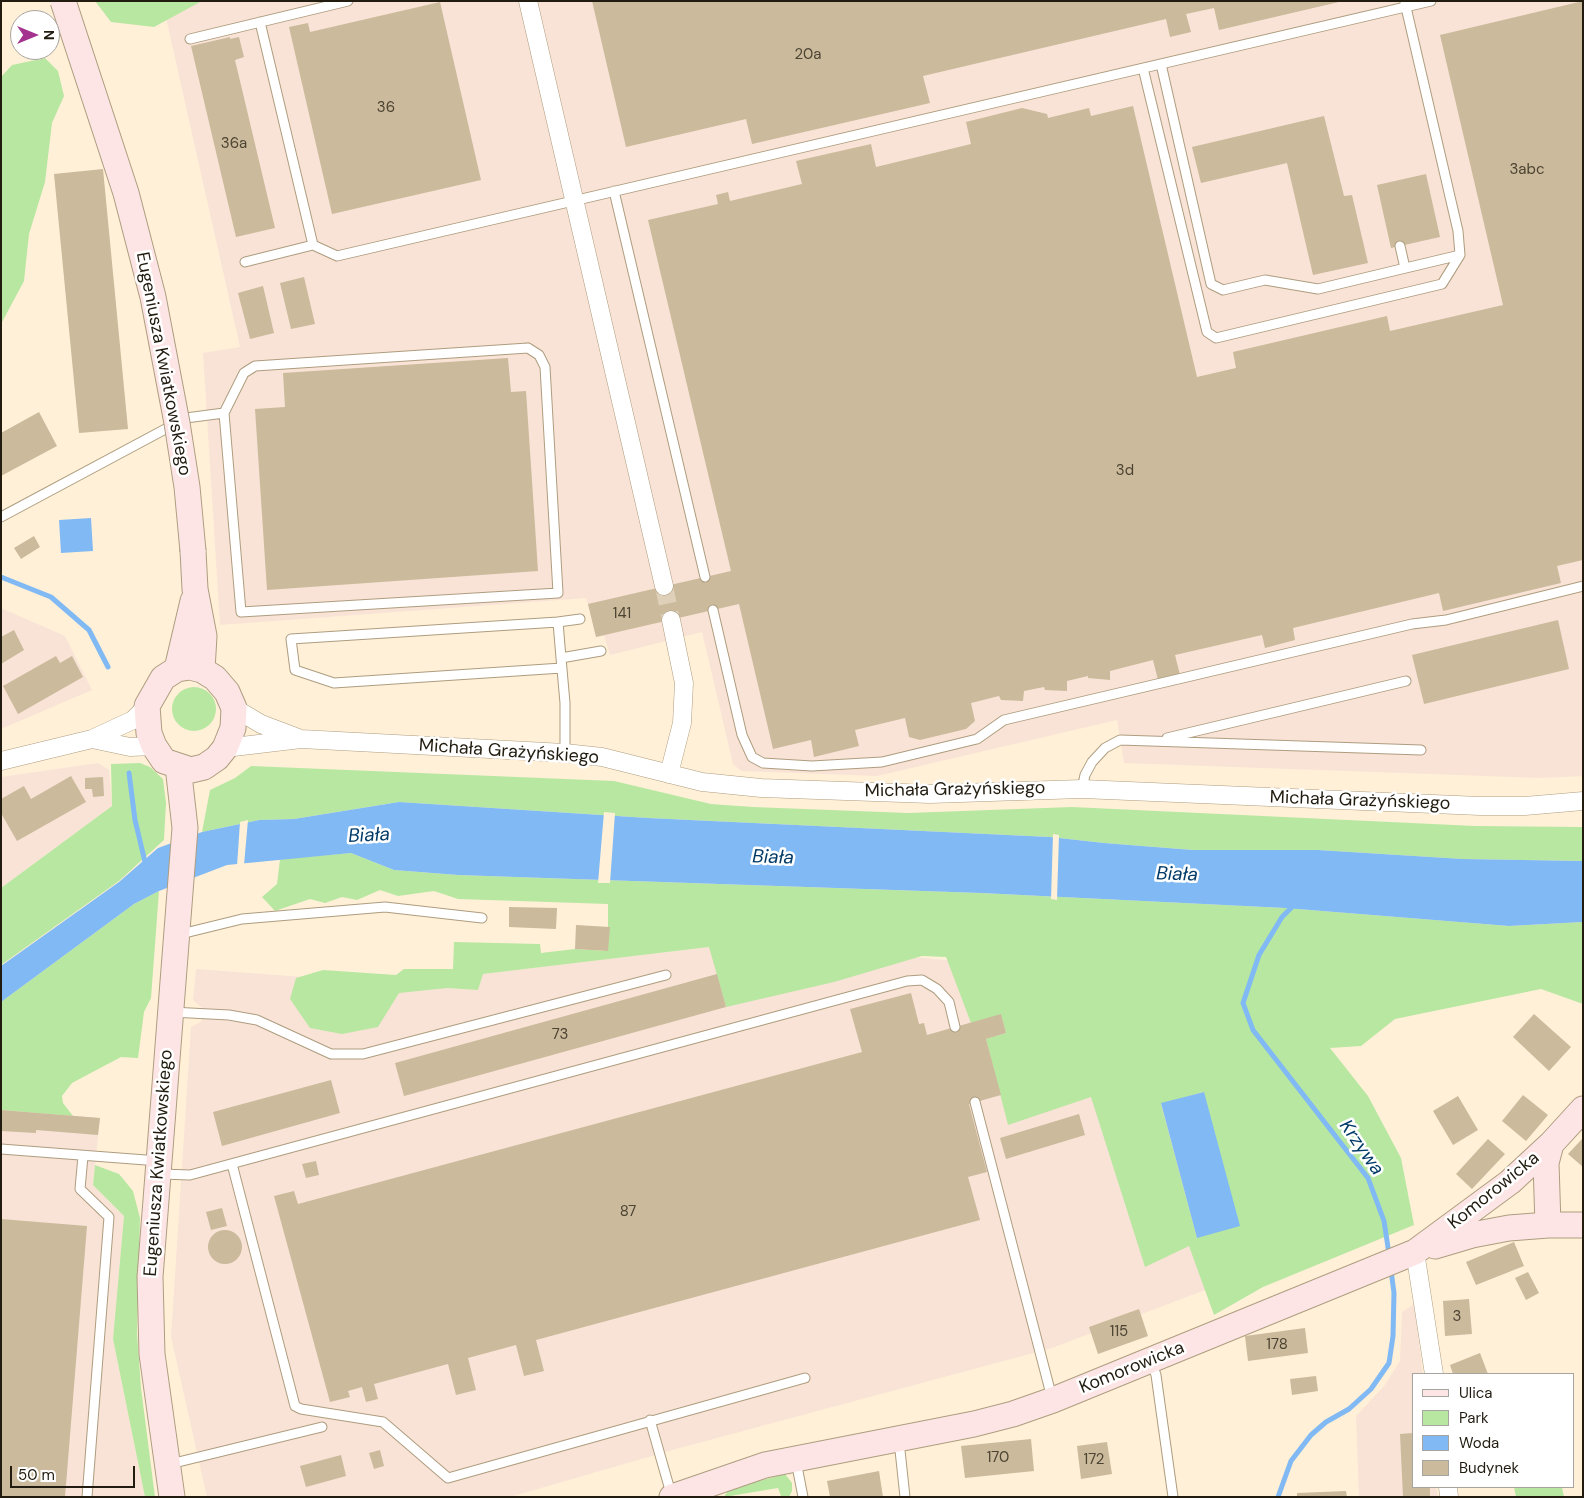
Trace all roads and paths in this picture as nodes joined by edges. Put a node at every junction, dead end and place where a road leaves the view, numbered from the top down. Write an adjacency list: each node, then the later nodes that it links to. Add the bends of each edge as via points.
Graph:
1 (63, 1): 22 (street, Eugeniusza Kwiatkowskiego, bridge, via 126,193 153,297 178,423)
2 (348, 1): 6 (lane)
3 (528, 1): 11 (street)
4 (1431, 1): 5 (lane)
5 (1405, 4): 8 (lane); 14 (lane, via 1458,231)
6 (260, 22): 7 (lane); 12 (lane)
7 (190, 39)
8 (1161, 64): 9 (lane); 16 (lane, via 1211,284 1223,290 1265,280 1318,289)
9 (1143, 68): 10 (lane); 14 (lane, via 1207,332 1216,338 1442,284)
10 (614, 191): 11 (lane); 19 (lane)
11 (574, 201): 12 (lane, via 337,256); 20 (street)
12 (313, 245): 15 (lane)
13 (1400, 246): 16 (lane)
14 (1460, 255): 16 (lane)
15 (245, 262)
16 (1405, 268)
17 (224, 413): 17 (lane, via 244,373 255,366 528,348 539,355 545,368 558,593 241,612); 18 (lane, via 186,418)
18 (1, 517)
19 (705, 577)
20 (664, 586)
21 (1583, 586): 23 (lane, via 1004,720 977,739 882,762 812,766 763,763 752,757 742,735)
22 (195, 589): 30 (street, Eugeniusza Kwiatkowskiego); 31 (street, Eugeniusza Kwiatkowskiego, via 204,636)
23 (713, 610)
24 (580, 619): 26 (lane)
25 (671, 620): 45 (street, via 684,683 682,723)
26 (558, 622): 28 (lane); 29 (lane, via 292,639 294,670 334,683 542,672)
27 (601, 651): 28 (lane)
28 (561, 658): 29 (lane)
29 (562, 668): 41 (lane)
30 (177, 669): 31 (street, via 190,667); 33 (street, via 163,678)
31 (202, 670): 34 (street, via 215,678 227,692)
32 (1406, 681): 37 (lane)
33 (147, 706): 35 (street, via 133,720); 38 (street, via 149,733)
34 (234, 708): 36 (street, Michała Grażyńskiego, via 261,724); 39 (street, via 233,728)
35 (92, 739): 38 (street, via 130,747); 42 (street)
36 (301, 739): 39 (street, Michała Grażyńskiego); 41 (street, Michała Grażyńskiego)
37 (1154, 741): 40 (lane); 46 (lane, via 1113,742 1092,762)
38 (154, 746): 43 (street, via 164,761)
39 (226, 748): 44 (street)
40 (1421, 750)
41 (565, 753): 45 (street, Michała Grażyńskiego, via 602,757)
42 (1, 761)
43 (178, 766): 44 (street, via 191,770); 48 (street, Eugeniusza Kwiatkowskiego)
44 (204, 767): 48 (street, Eugeniusza Kwiatkowskiego)
45 (670, 774): 46 (street, Michała Grażyńskiego, via 730,786 930,794)
46 (1082, 789): 47 (street, Michała Grażyńskiego, via 1480,806)
47 (1583, 801)
48 (185, 828): 50 (street, Eugeniusza Kwiatkowskiego)
49 (482, 918): 50 (lane, via 385,908 242,919 189,932)
50 (178, 924): 52 (street, Eugeniusza Kwiatkowskiego)
51 (666, 975): 52 (lane, via 363,1054 331,1054 257,1020)
52 (171, 1012): 60 (street, Eugeniusza Kwiatkowskiego)
53 (955, 1027): 59 (lane, via 949,1002 937,989 922,980 907,981)
54 (975, 1102): 67 (lane)
55 (1583, 1109): 56 (street, Komorowicka)
56 (1551, 1144): 61 (street, Komorowicka, via 1546,1163); 63 (street, Komorowicka, via 1510,1182)
57 (1, 1149): 58 (lane)
58 (83, 1156): 60 (lane); 74 (lane, via 80,1189 109,1217)
59 (232, 1164): 60 (lane, via 190,1175); 68 (lane, via 295,1406 302,1410 383,1422 448,1478)
60 (158, 1168): 72 (street, Eugeniusza Kwiatkowskiego, via 150,1277 151,1325)
61 (1548, 1225): 62 (street); 63 (street, via 1472,1235)
62 (1583, 1225)
63 (1411, 1254): 64 (street, Komorowicka); 65 (street)
64 (1151, 1360): 67 (street, Komorowicka); 79 (lane, via 1156,1375)
65 (1434, 1373)
66 (805, 1378): 68 (lane)
67 (1053, 1400): 70 (street, Komorowicka, via 974,1424)
68 (650, 1420): 76 (lane)
69 (322, 1426): 72 (lane)
70 (899, 1438): 71 (street, Komorowicka); 78 (lane)
71 (795, 1458): 73 (street, Komorowicka, via 765,1465); 77 (lane)
72 (167, 1464): 75 (street, Eugeniusza Kwiatkowskiego)
73 (715, 1489): 76 (street, Komorowicka)
74 (87, 1497)
75 (172, 1497)
76 (672, 1497)
77 (803, 1497)
78 (903, 1497)
79 (1173, 1497)

